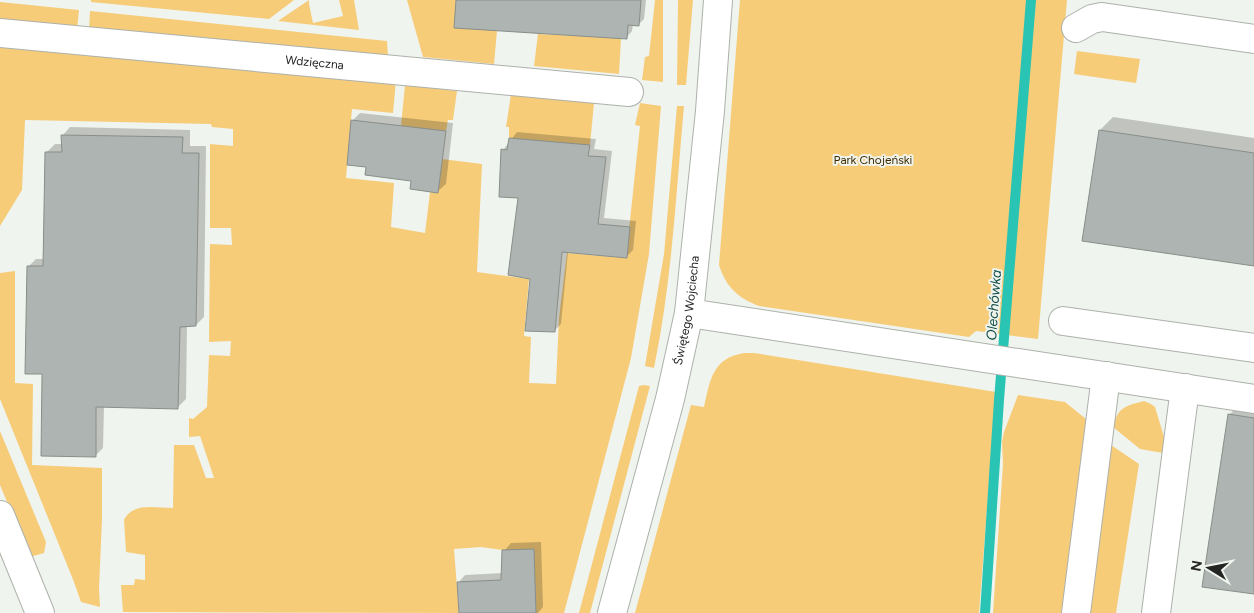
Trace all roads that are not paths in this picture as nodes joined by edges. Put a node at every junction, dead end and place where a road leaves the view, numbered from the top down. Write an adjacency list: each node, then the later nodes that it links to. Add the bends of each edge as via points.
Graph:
1 (718, 0): 6 (street, Świętego Wojciecha, via 708,138)
2 (1076, 28): 4 (street, via 1102,17)
3 (0, 33): 5 (street, Wdzięczna)
4 (1254, 39)
5 (629, 92)
6 (689, 313): 9 (street); 14 (street, Świętego Wojciecha, via 670,399)
7 (1063, 321): 8 (street)
8 (1254, 348)
9 (1106, 376): 10 (street); 15 (street)
10 (1185, 388): 11 (street); 16 (street)
11 (1254, 399)
12 (0, 515): 13 (street)
13 (40, 613)
14 (612, 613)
15 (1076, 613)
16 (1156, 613)

